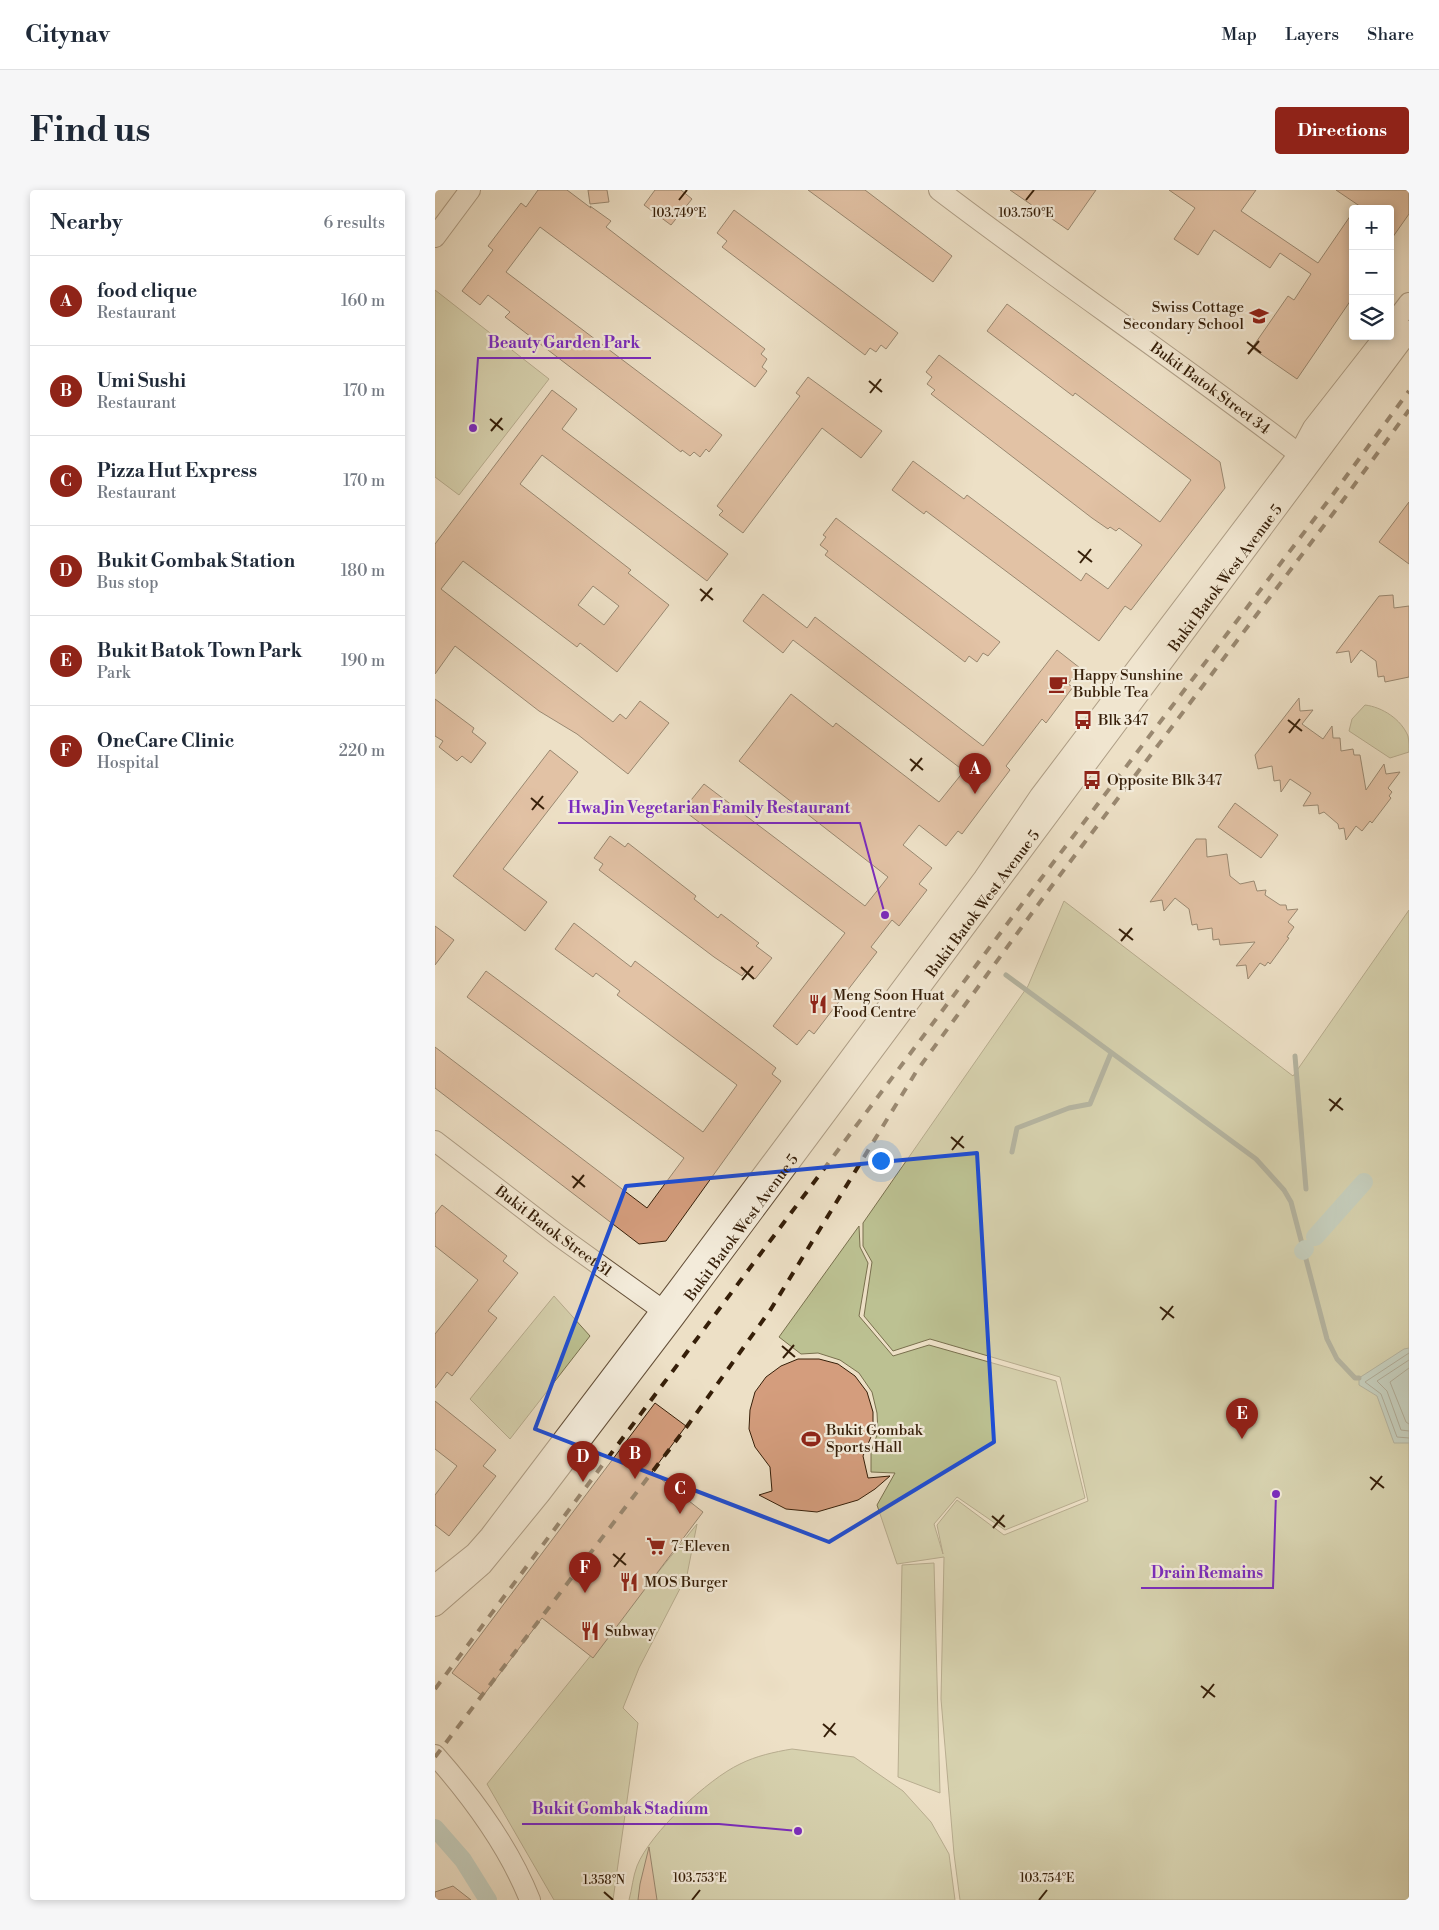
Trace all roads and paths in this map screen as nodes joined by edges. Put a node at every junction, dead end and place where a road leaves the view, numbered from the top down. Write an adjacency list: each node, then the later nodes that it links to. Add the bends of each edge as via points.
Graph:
1 (469, 190): 3 (street)
2 (939, 190): 8 (street, Bukit Batok Street 34)
3 (435, 236)
4 (1409, 303): 5 (street)
5 (1394, 323)
6 (1409, 331): 8 (street, Bukit Batok West Avenue 5)
7 (1382, 340): 8 (street, Bukit Batok West Avenue 5, via 1313,428)
8 (1305, 459): 10 (street, Bukit Batok West Avenue 5, via 1040,796)
9 (435, 1141): 10 (street, Bukit Batok Street 31)
10 (667, 1314): 11 (street, Bukit Batok West Avenue 5, via 490,1536 475,1553); 12 (street, Bukit Batok West Avenue 5, via 501,1545 455,1591)
11 (435, 1585)
12 (435, 1606)
13 (435, 1755): 16 (street, via 497,1838)
14 (435, 1773): 15 (street, via 472,1819)
15 (517, 1900)
16 (531, 1900)

